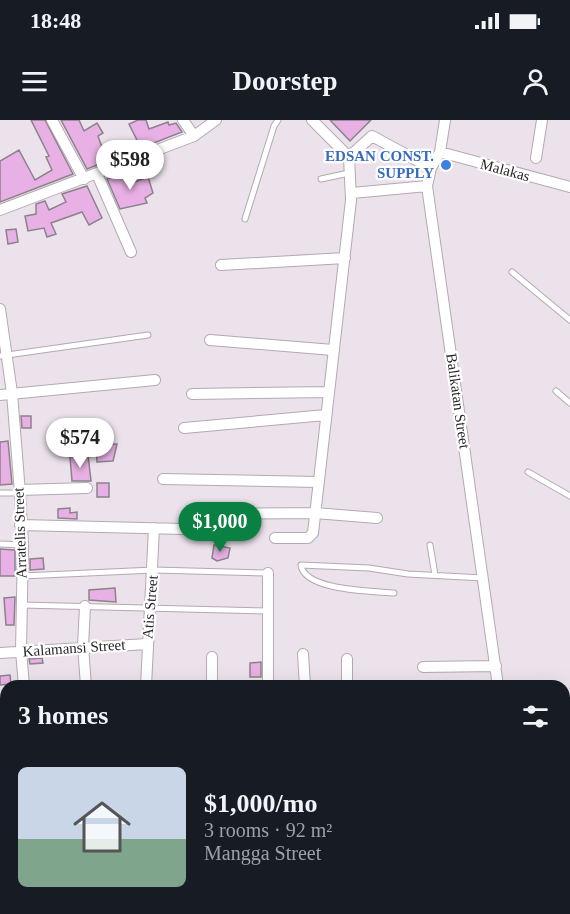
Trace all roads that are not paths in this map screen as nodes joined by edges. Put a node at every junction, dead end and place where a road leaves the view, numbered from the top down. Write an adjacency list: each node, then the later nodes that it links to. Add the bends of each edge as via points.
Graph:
1 (52, 120): 16 (street)
2 (183, 120): 8 (street)
3 (216, 120): 8 (street)
4 (279, 120): 21 (lane)
5 (312, 120): 10 (street)
6 (445, 120): 9 (street, Balikatan Street)
7 (542, 120): 11 (street)
8 (195, 136): 14 (street)
9 (440, 152): 12 (street, Balikatan Street); 18 (street, Malakas)
10 (349, 157): 12 (street, via 372,136); 13 (street)
11 (536, 158)
12 (431, 168): 17 (street, Balikatan Street)
13 (349, 172): 15 (lane); 19 (street)
14 (97, 174): 16 (street); 22 (street)
15 (321, 178)
16 (84, 179): 20 (street)
17 (427, 186): 19 (street); 62 (street, Balikatan Street)
18 (570, 187)
19 (352, 193): 23 (street)
20 (0, 210)
21 (245, 219)
22 (131, 252)
23 (345, 258): 24 (street); 30 (street)
24 (221, 265)
25 (512, 272): 27 (lane)
26 (0, 309): 31 (street, Arratelis Street)
27 (570, 320)
28 (148, 335): 31 (lane)
29 (210, 340): 30 (street)
30 (333, 350): 34 (street)
31 (4, 355): 35 (street, Arratelis Street)
32 (155, 380): 35 (street)
33 (556, 391): 38 (lane)
34 (329, 392): 36 (street); 39 (street)
35 (12, 393): 37 (street); 45 (street, Arratelis Street)
36 (192, 393)
37 (0, 395)
38 (570, 403)
39 (326, 415): 40 (street); 43 (street)
40 (184, 428)
41 (528, 472): 47 (lane)
42 (163, 479): 43 (street)
43 (319, 482): 48 (street)
44 (87, 488): 45 (street)
45 (20, 491): 46 (lane); 51 (street, Arratelis Street)
46 (0, 493)
47 (570, 496)
48 (315, 513): 49 (street); 50 (street); 54 (street, via 313,533 308,538)
49 (213, 514)
50 (377, 518)
51 (20, 525): 52 (street); 56 (street, Arratelis Street)
52 (154, 528): 53 (street); 58 (street, Atis Street)
53 (184, 529)
54 (275, 538)
55 (0, 544): 56 (lane)
56 (23, 545): 60 (street, Arratelis Street)
57 (430, 545): 61 (lane)
58 (154, 570): 59 (lane); 60 (lane); 66 (street, Atis Street)
59 (268, 573): 67 (street)
60 (22, 576): 64 (street, Arratelis Street)
61 (435, 576): 62 (lane); 63 (lane, via 369,568 301,566 322,584)
62 (483, 579): 75 (street, Balikatan Street)
63 (394, 593)
64 (20, 605): 65 (lane); 70 (street, Arratelis Street)
65 (85, 606): 66 (lane); 69 (street)
66 (151, 607): 67 (lane); 68 (street, Atis Street)
67 (268, 611): 81 (street)
68 (147, 644): 69 (street, Kalamansi Street); 79 (street, Atis Street)
69 (83, 646): 70 (street, Kalamansi Street); 78 (street)
70 (21, 651): 71 (street, Kalamansi Street); 77 (street, Arratelis Street)
71 (0, 653)
72 (303, 654): 82 (street)
73 (212, 657): 80 (street)
74 (347, 659): 83 (street)
75 (496, 666): 76 (street); 84 (street, Balikatan Street)
76 (423, 668)
77 (23, 680)
78 (86, 680)
79 (146, 680)
80 (212, 680)
81 (268, 680)
82 (305, 680)
83 (347, 680)
84 (497, 680)

